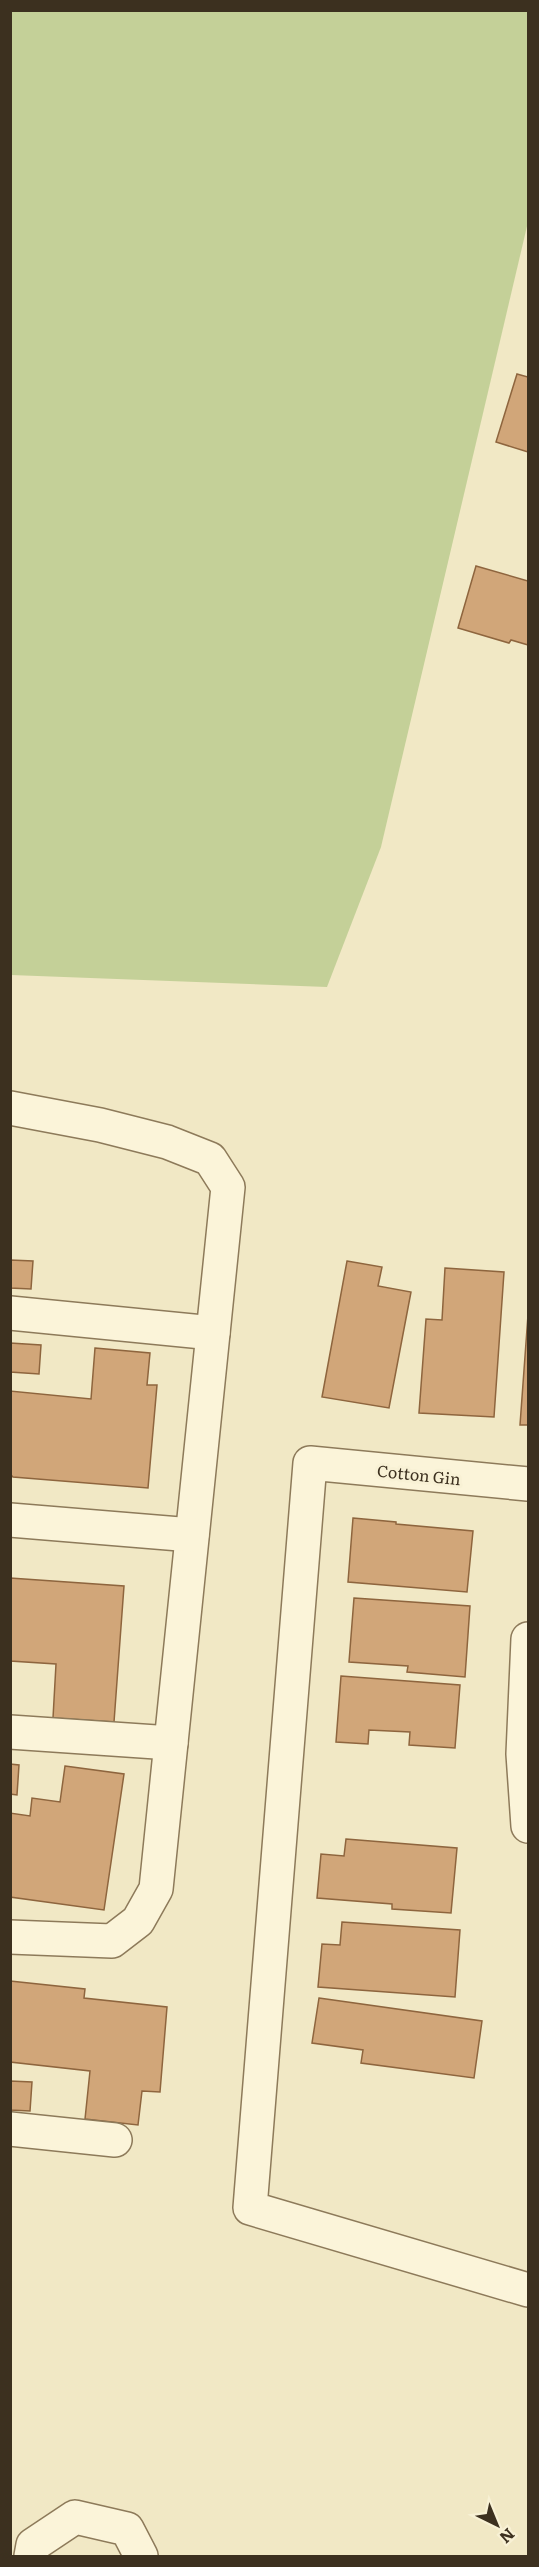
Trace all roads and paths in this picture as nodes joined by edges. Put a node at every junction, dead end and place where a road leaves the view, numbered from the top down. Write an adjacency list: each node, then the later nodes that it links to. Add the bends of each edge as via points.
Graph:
1 (10, 1108): 3 (street, via 167,1142 210,1159 228,1187)
2 (10, 1313): 3 (street)
3 (213, 1333): 6 (street)
4 (528, 1484): 14 (street, Cotton Gin, via 310,1463 250,2208)
5 (10, 1520): 6 (street)
6 (192, 1535): 9 (street)
7 (528, 1639): 10 (street, via 523,1754)
8 (10, 1732): 9 (street)
9 (171, 1743): 11 (street, via 156,1889 138,1921 112,1941)
10 (528, 1826)
11 (10, 1937)
12 (10, 2129): 13 (street)
13 (115, 2140)
14 (528, 2290)
15 (31, 2556): 16 (street, via 33,2545 75,2517 127,2529)
16 (141, 2556)

